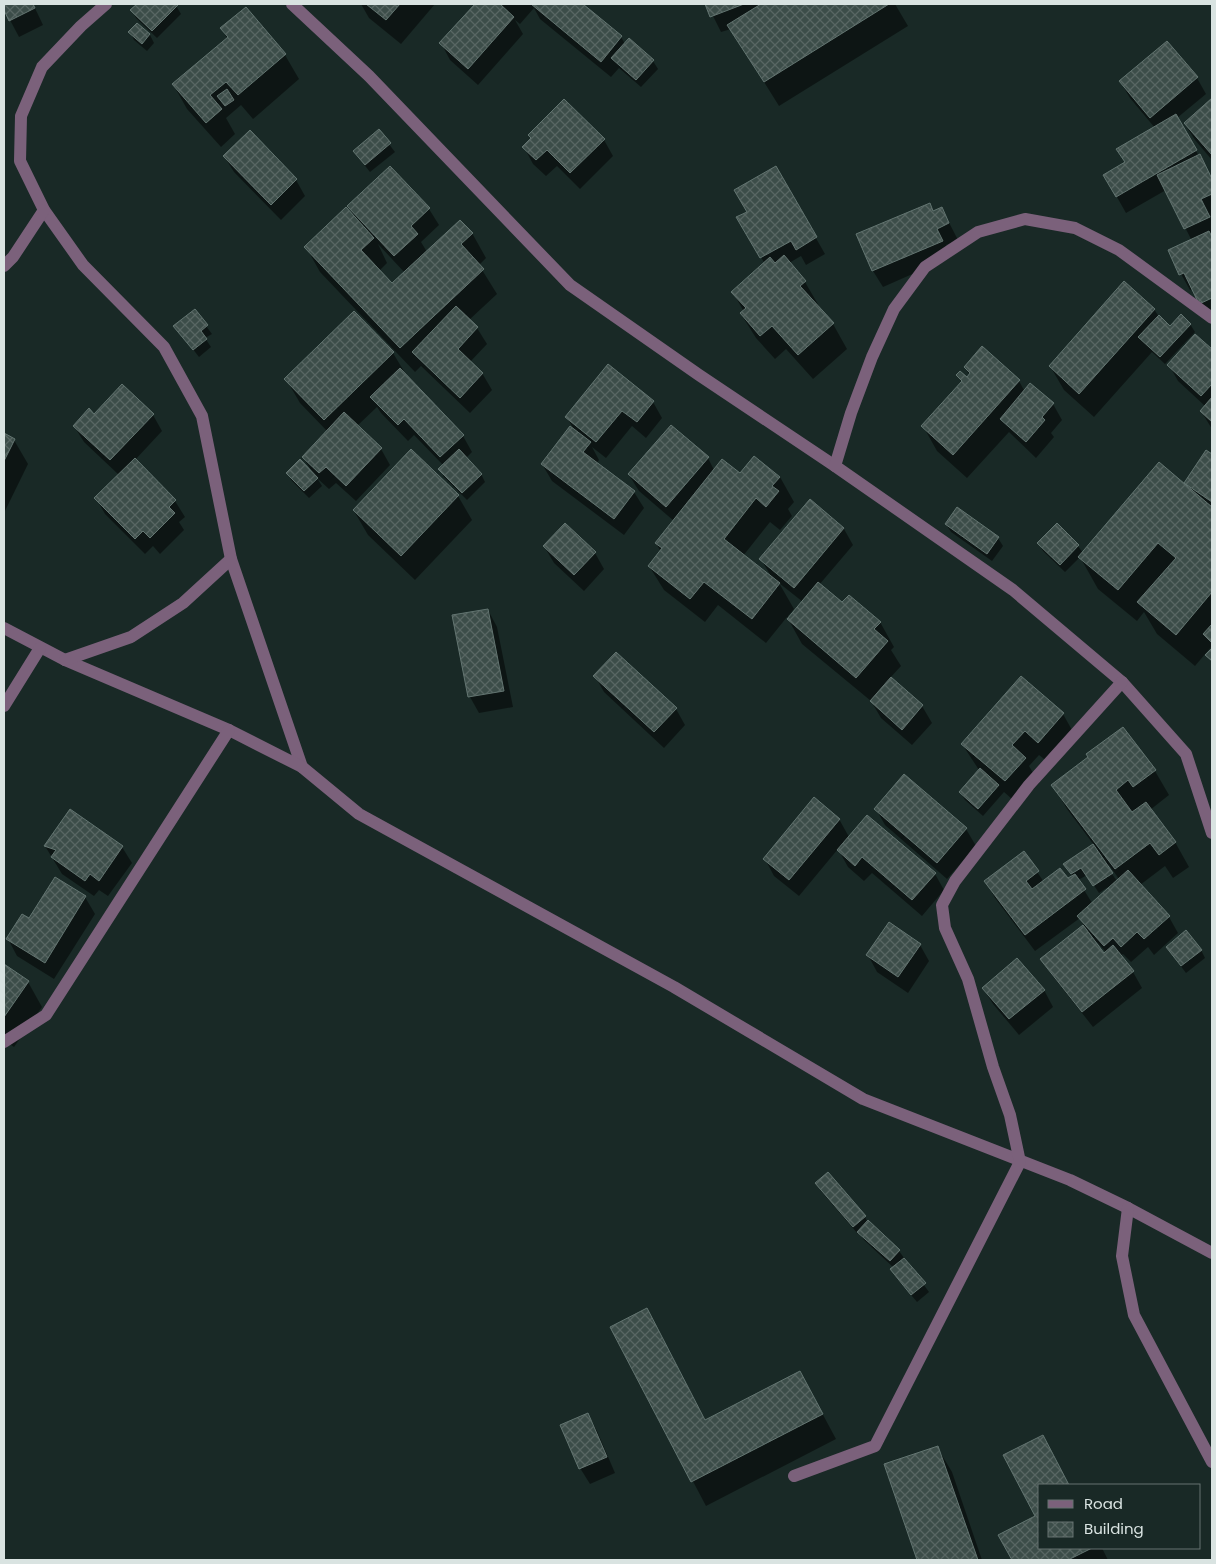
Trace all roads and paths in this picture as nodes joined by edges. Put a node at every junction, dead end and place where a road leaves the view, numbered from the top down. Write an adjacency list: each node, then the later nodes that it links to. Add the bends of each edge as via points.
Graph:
1 (106, 4): 3 (street, via 42,67 21,116 20,161)
2 (292, 4): 6 (street, via 369,76 570,285)
3 (44, 210): 4 (street, via 14,257); 7 (street, via 83,265 164,347 202,416)
4 (4, 266)
5 (1212, 318): 6 (street, via 1119,250 1075,228 1025,219 978,232 925,267 894,309 872,357)
6 (835, 466): 11 (street, via 1013,590)
7 (231, 559): 10 (street, via 183,603 131,637); 14 (street)
8 (4, 628): 9 (street)
9 (40, 648): 10 (street); 12 (street)
10 (65, 660): 13 (street)
11 (1122, 682): 15 (street, via 1186,754); 17 (street, via 1029,785 955,881 942,905 945,928 968,979 1010,1115)
12 (4, 706)
13 (229, 730): 14 (street); 16 (street, via 46,1014)
14 (302, 767): 17 (street, via 359,814 674,987 863,1099)
15 (1212, 833)
16 (4, 1042)
17 (1020, 1162): 18 (street, via 1070,1180); 21 (street, via 875,1446)
18 (1128, 1208): 19 (street); 20 (street, via 1122,1256 1134,1315)
19 (1212, 1253)
20 (1212, 1462)
21 (794, 1476)

